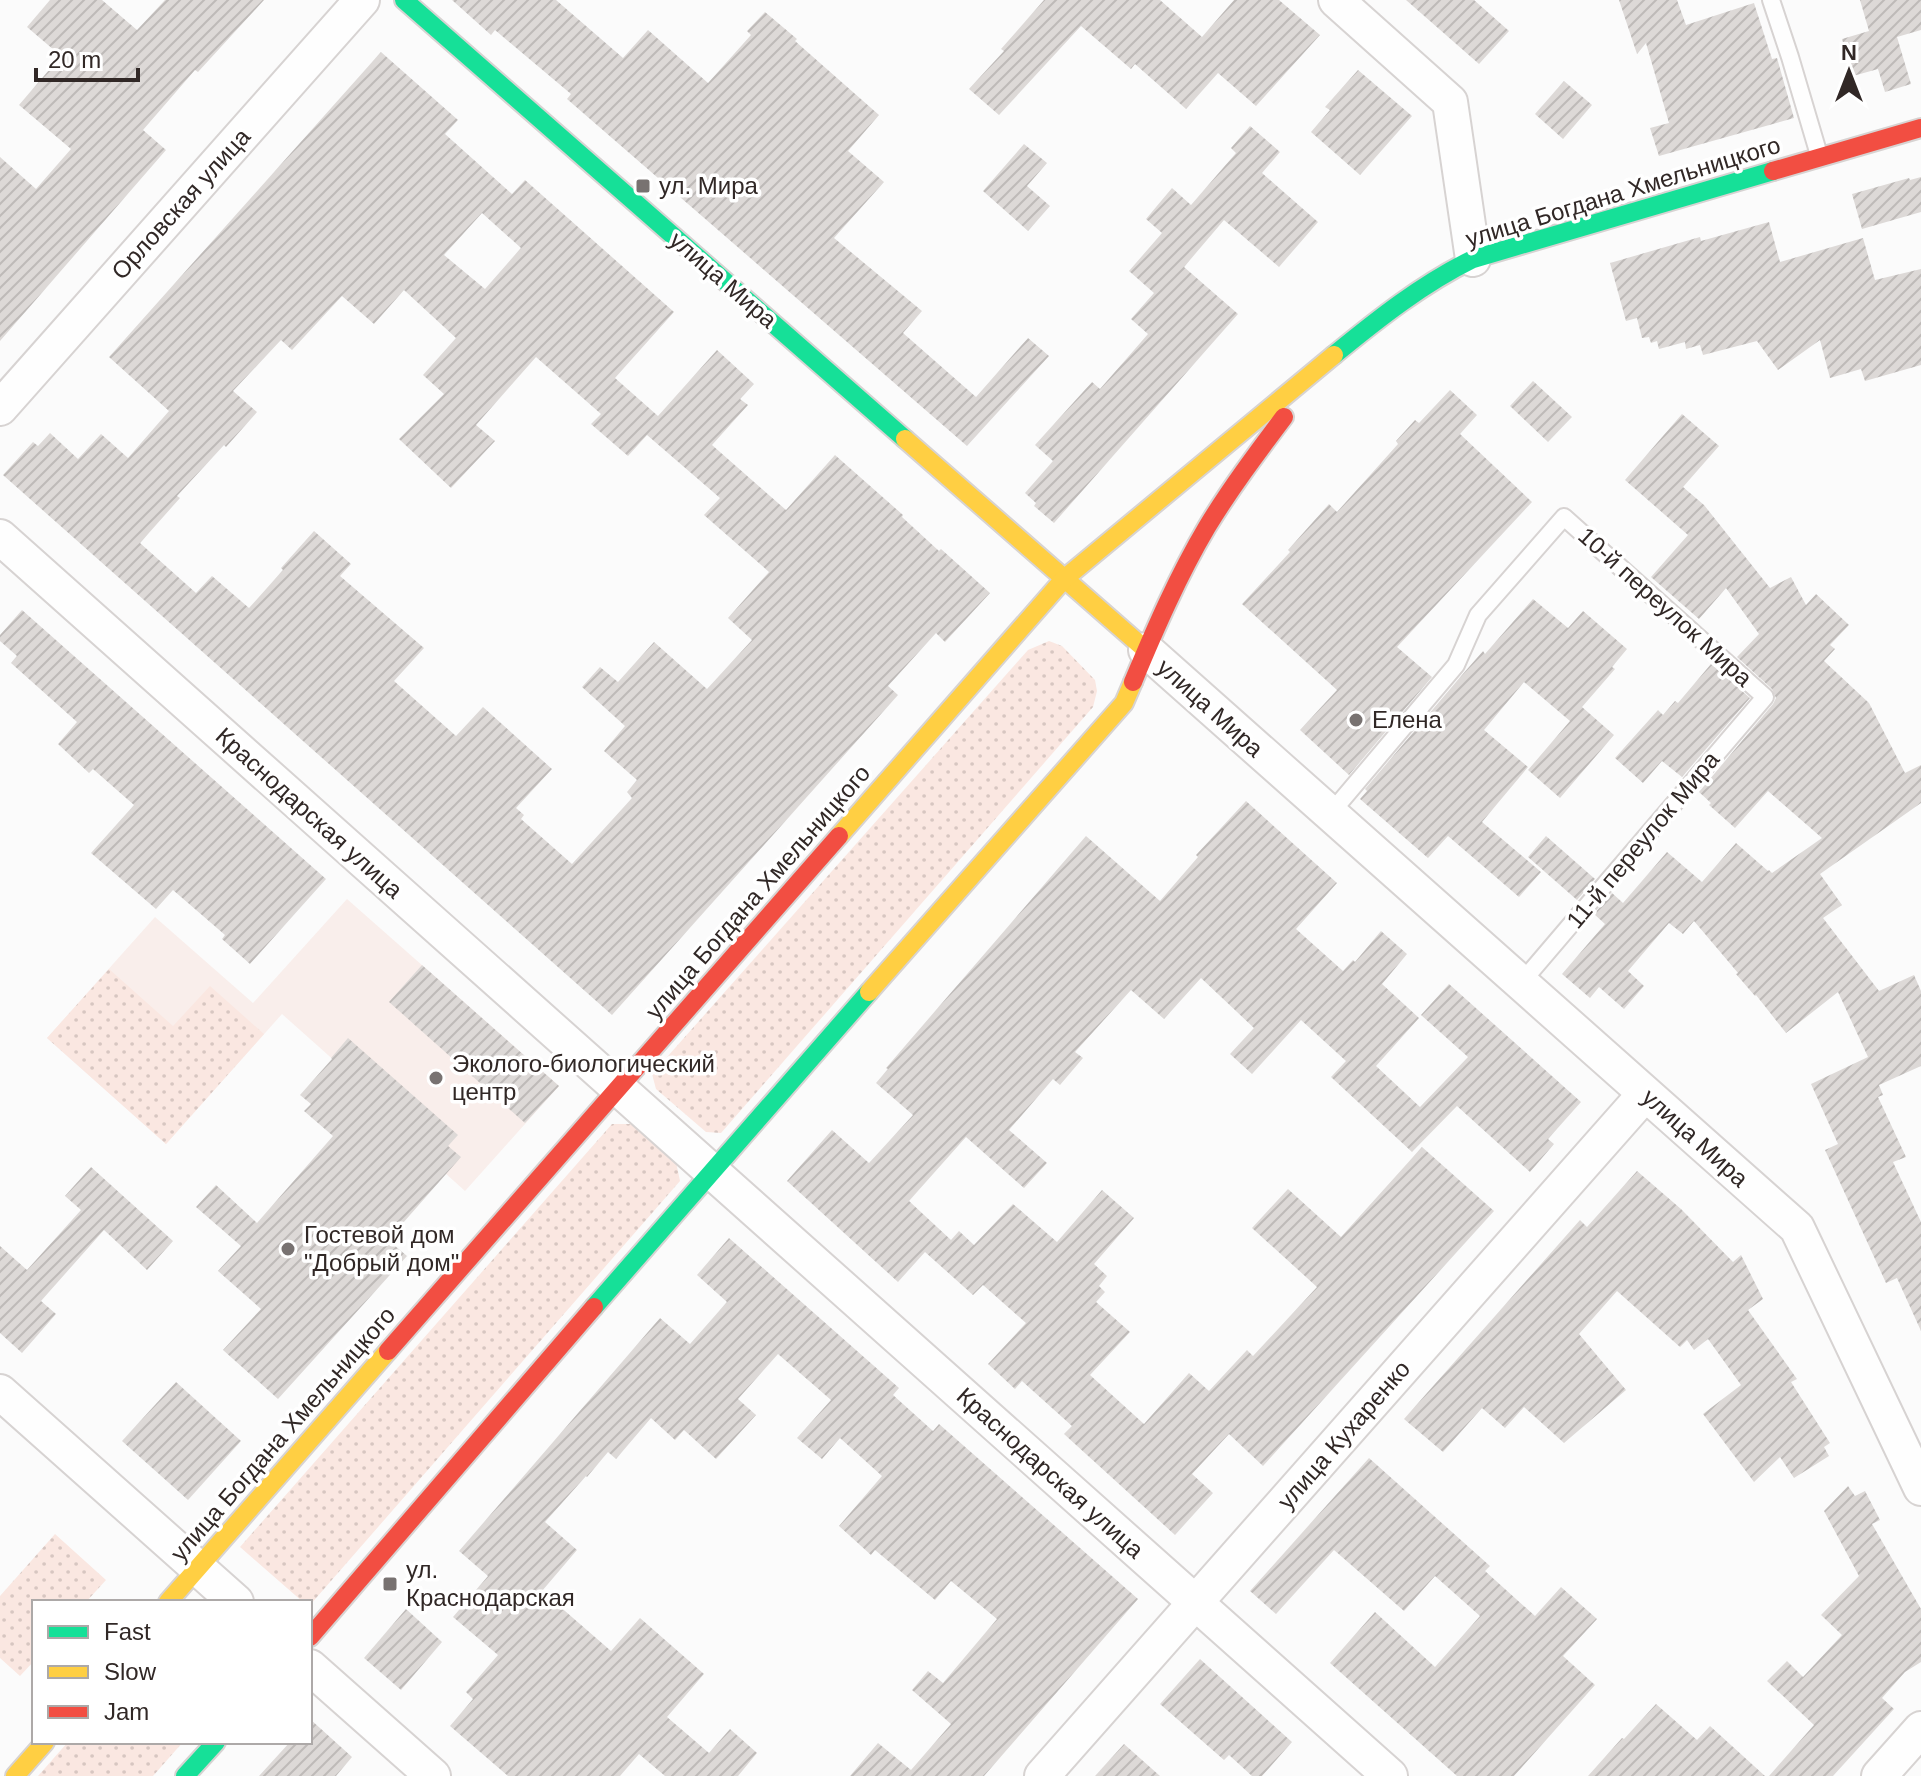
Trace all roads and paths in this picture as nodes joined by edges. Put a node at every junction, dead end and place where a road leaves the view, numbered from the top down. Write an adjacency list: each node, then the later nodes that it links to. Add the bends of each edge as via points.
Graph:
1 (362, 0): 9 (street, Орловская улица)
2 (404, 0): 11 (main road, улица Мира)
3 (1336, 0): 7 (street, via 1450,102)
4 (1771, 0): 6 (lane, улица Богдана Хмельницкого)
5 (1921, 128): 6 (main road, улица Богдана Хмельницкого)
6 (1820, 158): 7 (main road, улица Богдана Хмельницкого)
7 (1473, 259): 8 (main road, улица Богдана Хмельницкого, via 1420,289)
8 (1326, 360): 11 (main road, улица Богдана Хмельницкого); 12 (main road, улица Богдана Хмельницкого, via 1229,493)
9 (0, 408)
10 (0, 537): 16 (street, Краснодарская улица)
11 (1064, 579): 12 (main road, улица Мира); 16 (main road, улица Богдана Хмельницкого)
12 (1146, 650): 14 (street, улица Мира); 18 (main road, улица Богдана Хмельницкого, via 1124,703)
13 (1765, 697): 14 (lane, 10-й переулок Мира, via 1564,517 1478,615 1456,665); 15 (lane, 11-й переулок Мира)
14 (1330, 814): 15 (street, улица Мира)
15 (1521, 983): 17 (street, улица Мира)
16 (618, 1088): 18 (street, Краснодарская улица); 21 (main road, улица Богдана Хмельницкого)
17 (1645, 1094): 20 (street, улица Мира, via 1797,1228); 24 (street, улица Кухаренко)
18 (711, 1171): 24 (street, Краснодарская улица); 25 (main road, улица Богдана Хмельницкого)
19 (0, 1392): 21 (street)
20 (1921, 1488)
21 (198, 1568): 22 (main road, улица Богдана Хмельницкого); 23 (street)
22 (170, 1600)
23 (234, 1600)
24 (1195, 1603): 33 (street, улица Кухаренко); 34 (street, Краснодарская улица)
25 (312, 1635)
26 (312, 1669): 32 (street)
27 (1921, 1729): 35 (street)
28 (43, 1744): 30 (main road)
29 (214, 1744): 31 (main road)
30 (15, 1776)
31 (185, 1776)
32 (433, 1776)
33 (1042, 1776)
34 (1390, 1776)
35 (1879, 1776)

